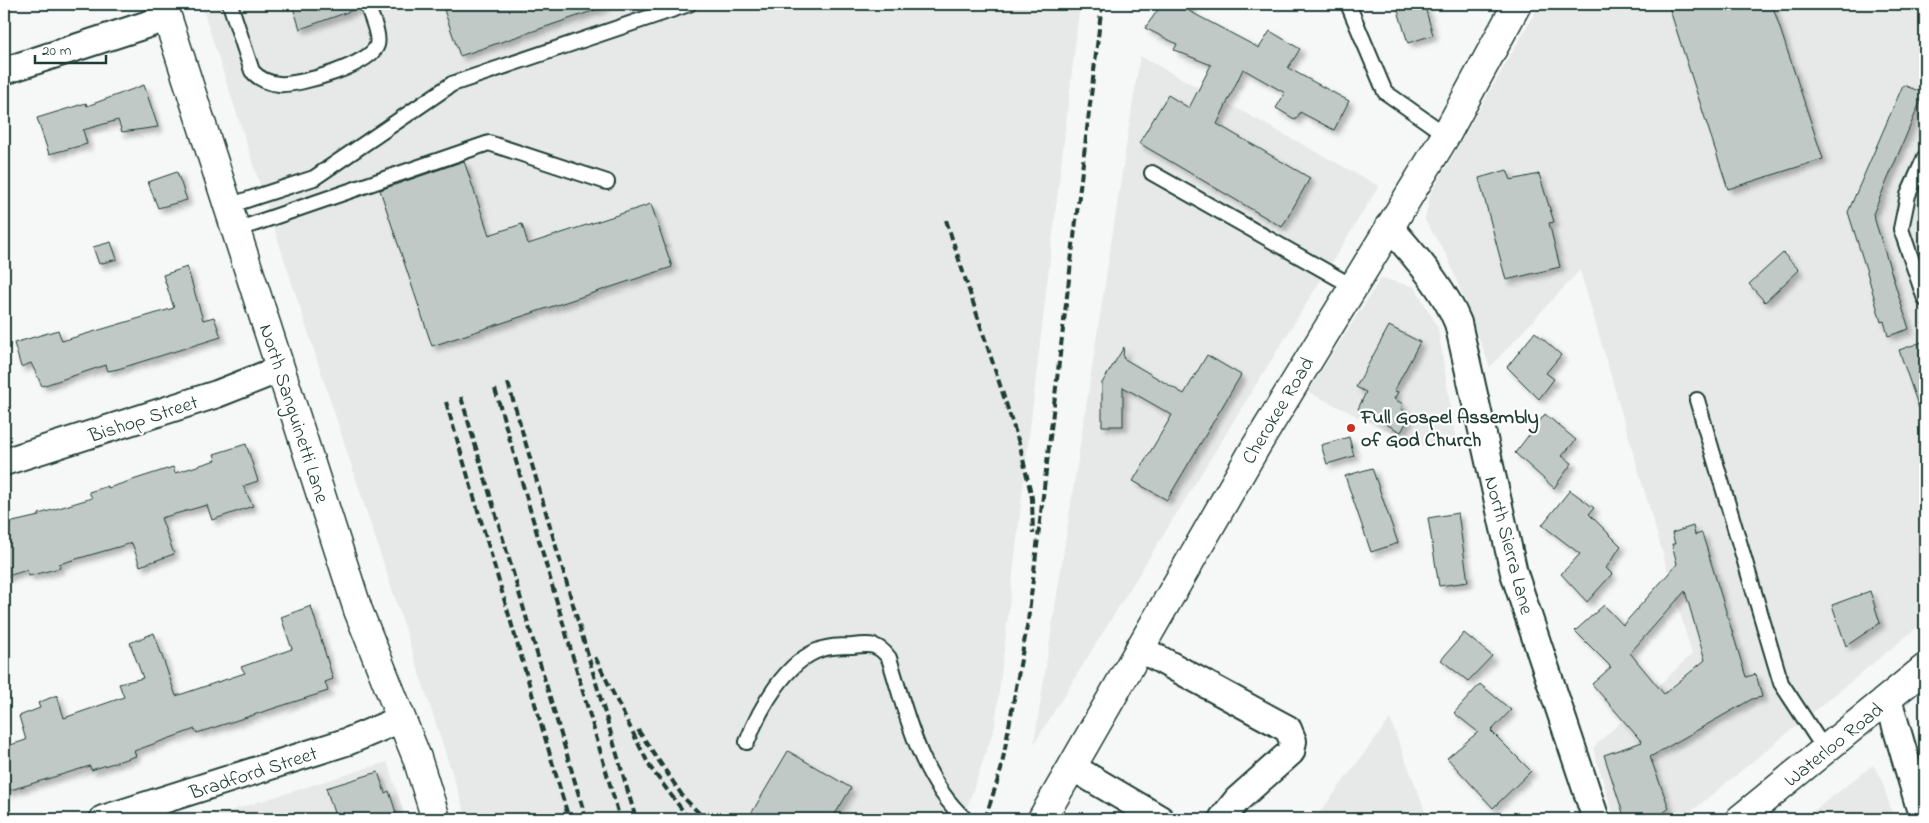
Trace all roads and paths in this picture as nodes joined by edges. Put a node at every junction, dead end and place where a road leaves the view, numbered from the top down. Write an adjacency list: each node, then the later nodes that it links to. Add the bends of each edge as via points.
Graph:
1 (230, 4): 2 (lane, via 252,71 259,79 280,84 304,82 343,68 372,52 377,45 377,37)
2 (366, 4)
3 (689, 4): 12 (lane, via 452,84 314,178)
4 (1348, 4): 8 (lane, via 1385,92)
5 (1517, 4): 8 (street, Cherokee Road)
6 (165, 11): 7 (street); 12 (street, North Sanguinetti Lane)
7 (4, 72)
8 (1446, 135): 13 (street, Cherokee Road)
9 (1925, 157): 15 (lane, via 1908,195 1901,229)
10 (1152, 173): 14 (lane)
11 (607, 182): 12 (lane, via 490,143)
12 (232, 218): 16 (street, North Sanguinetti Lane)
13 (1389, 226): 14 (street, Cherokee Road); 32 (street, North Sierra Lane, via 1436,282 1458,323 1514,573)
14 (1352, 286): 19 (street, Cherokee Road)
15 (1925, 299)
16 (280, 369): 18 (street, Bishop Street, via 217,394); 22 (street, North Sanguinetti Lane, via 358,610)
17 (1697, 400): 24 (lane, via 1781,683)
18 (4, 462)
19 (1139, 648): 25 (street, Cherokee Road); 31 (street, via 1288,729 1291,752 1237,800)
20 (1925, 668): 21 (street, Waterloo Road)
21 (1888, 698): 24 (street, Waterloo Road); 34 (street)
22 (400, 719): 26 (street, Bradford Street, via 349,741); 27 (street, North Sanguinetti Lane, via 417,758)
23 (747, 742): 28 (lane, via 758,712 807,656 822,649 870,644 882,649 889,658 916,744 934,782)
24 (1825, 750): 33 (street, Waterloo Road)
25 (1072, 767): 29 (street, Cherokee Road); 30 (street)
26 (103, 819)
27 (436, 819)
28 (965, 819)
29 (1042, 819)
30 (1160, 819)
31 (1222, 819)
32 (1596, 819)
33 (1740, 819)
34 (1923, 819)

